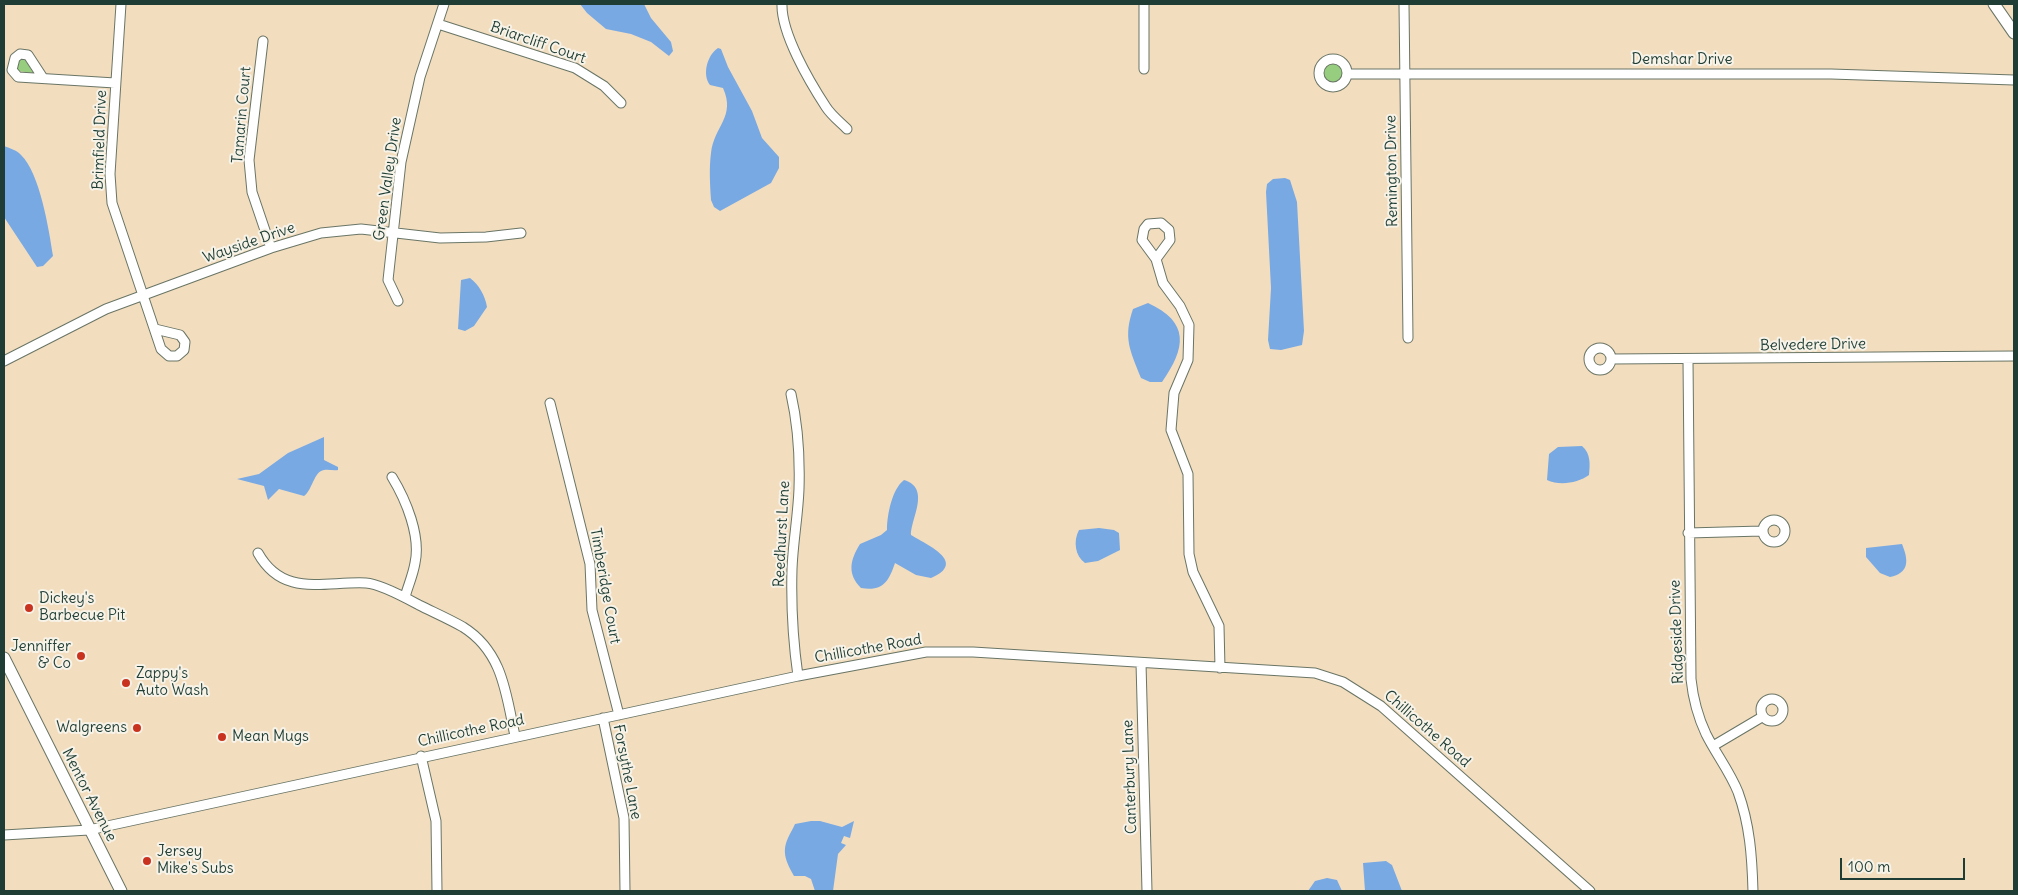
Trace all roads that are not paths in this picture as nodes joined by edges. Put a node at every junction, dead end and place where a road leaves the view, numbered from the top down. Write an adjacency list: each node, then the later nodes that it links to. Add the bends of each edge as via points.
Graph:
1 (121, 4): 15 (street, Brimfield Drive)
2 (444, 4): 7 (street, Green Valley Drive)
3 (782, 4): 17 (street, via 784,28 793,46 826,108)
4 (1144, 4): 10 (street)
5 (1404, 4): 12 (street, Remington Drive)
6 (1994, 4): 8 (main road)
7 (438, 24): 16 (street, Briarcliff Court, via 575,68 604,86); 19 (street, Green Valley Drive, via 407,129)
8 (2014, 33)
9 (263, 41): 20 (street, Tamarin Court, via 249,160 252,192)
10 (1144, 68)
11 (1349, 74): 12 (street, Demshar Drive)
12 (1404, 74): 14 (street, Demshar Drive, via 1830,74); 25 (street, Remington Drive)
13 (43, 78): 15 (street)
14 (2014, 80)
15 (116, 83): 22 (street, Brimfield Drive, via 110,174 112,203)
16 (621, 103)
17 (847, 129)
18 (521, 233): 19 (street, Wayside Drive, via 440,238)
19 (394, 234): 20 (street, Wayside Drive, via 361,229 337,231); 23 (street, Green Valley Drive, via 388,280)
20 (271, 248): 22 (street, Wayside Drive)
21 (1156, 259): 39 (street, via 1163,283 1189,325 1188,360 1174,393 1171,430 1188,474 1192,572 1219,626)
22 (143, 296): 24 (street, Brimfield Drive); 29 (street, Wayside Drive, via 106,309)
23 (398, 301)
24 (155, 330)
25 (1408, 338)
26 (2014, 356): 28 (street, Belvedere Drive)
27 (1611, 359): 28 (street, Belvedere Drive)
28 (1688, 360): 34 (street, Ridgeside Drive)
29 (4, 361)
30 (791, 394): 40 (street, Reedhurst Lane, via 798,424 799,489 792,568 794,651)
31 (550, 403): 41 (street, Timberidge Court, via 590,564 592,610)
32 (392, 477): 36 (street, via 402,493 416,541 416,562)
33 (1762, 531): 34 (street)
34 (1688, 533): 45 (street, Ridgeside Drive, via 1691,679 1698,711)
35 (258, 553): 36 (street, via 271,573 289,582 311,585 369,583)
36 (405, 597): 44 (street, via 463,627 483,643 502,676)
37 (4, 658): 47 (main road, Mentor Avenue)
38 (1141, 663): 39 (street, Chillicothe Road); 40 (street, Chillicothe Road, via 982,652 926,652); 52 (street, Canterbury Lane)
39 (1220, 668): 53 (street, Chillicothe Road, via 1316,674 1343,682 1381,706)
40 (798, 676): 41 (street, Chillicothe Road)
41 (619, 714): 43 (street, Chillicothe Road)
42 (1762, 717): 45 (street)
43 (603, 718): 44 (street, Chillicothe Road); 51 (street, Forsythe Lane, via 624,818)
44 (515, 736): 46 (street, Chillicothe Road)
45 (1713, 746): 54 (street, Ridgeside Drive, via 1737,790 1747,819 1752,854)
46 (421, 756): 47 (street, Chillicothe Road); 50 (street, via 436,821)
47 (89, 830): 48 (street, Chillicothe Road); 49 (main road, Mentor Avenue)
48 (4, 835)
49 (121, 891)
50 (437, 891)
51 (624, 891)
52 (1147, 891)
53 (1590, 891)
54 (1752, 891)

